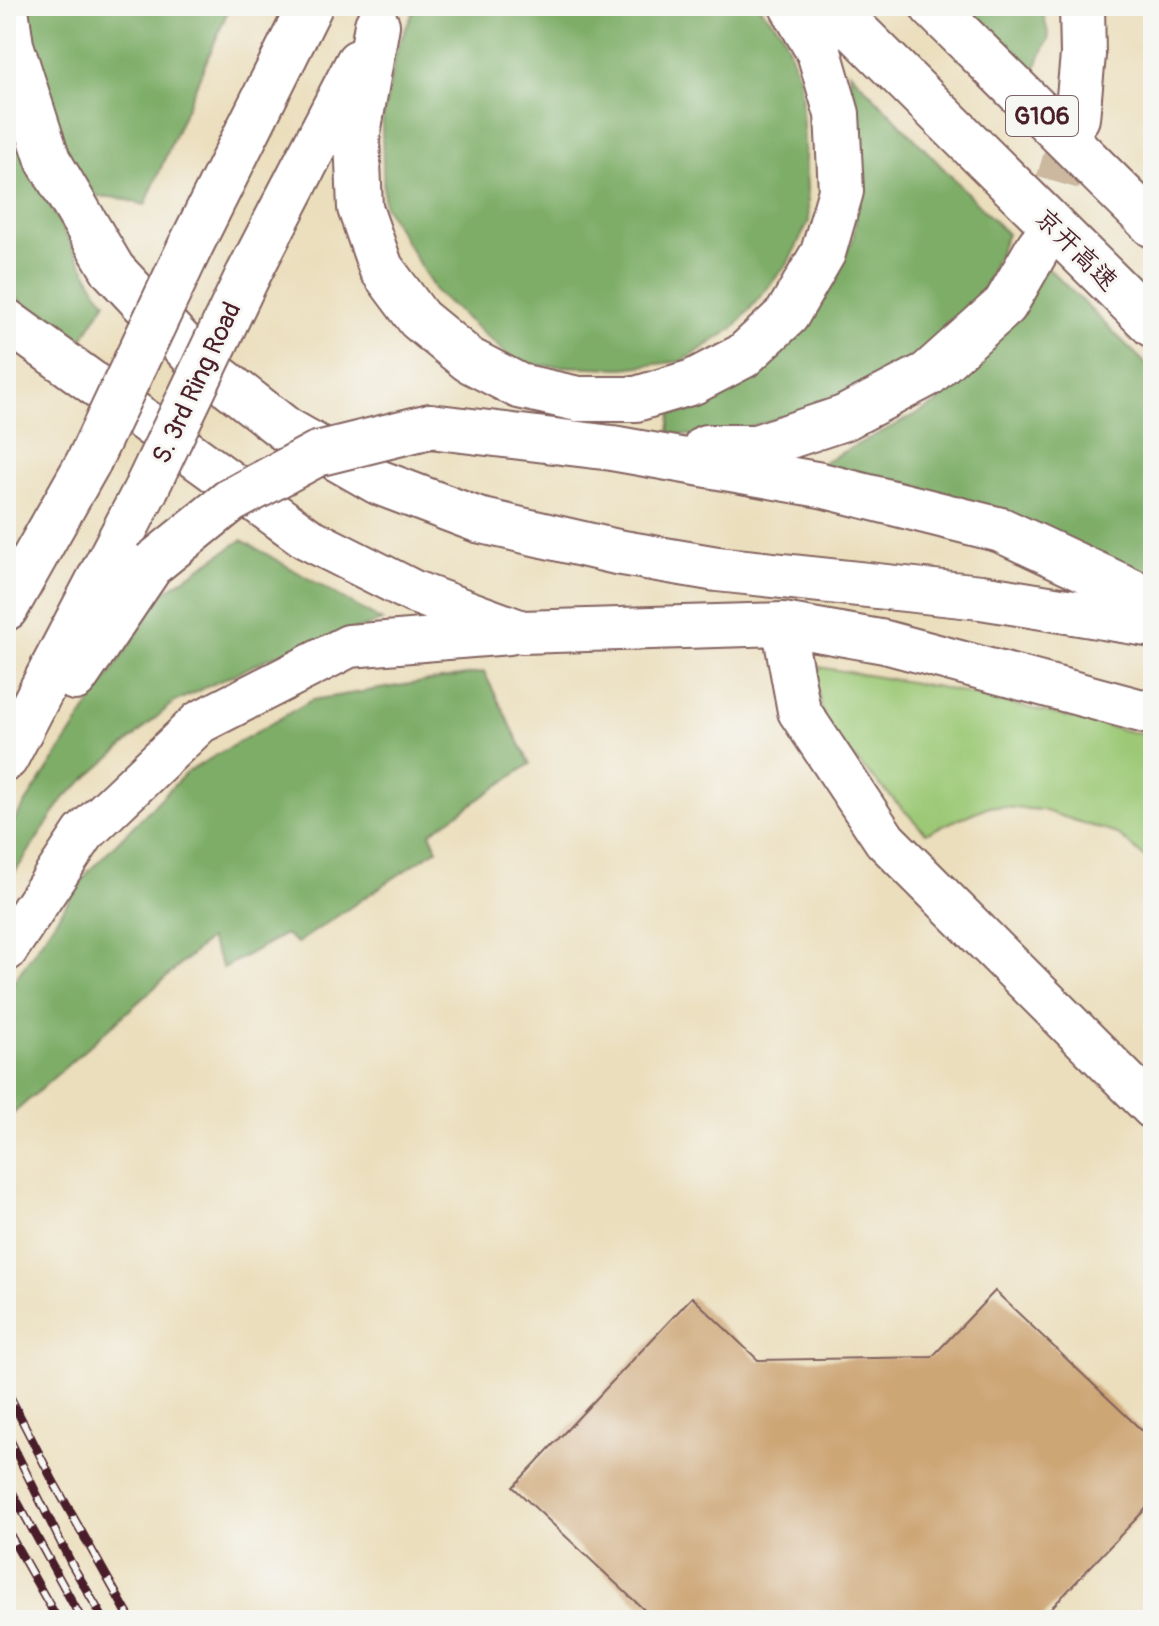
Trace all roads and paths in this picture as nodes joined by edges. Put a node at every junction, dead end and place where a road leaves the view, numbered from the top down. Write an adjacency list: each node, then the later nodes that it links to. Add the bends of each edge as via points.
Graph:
1 (310, 6): 15 (highway, bridge, via 89,461)
2 (792, 6): 7 (highway, via 819,52 837,114 841,191 823,253 787,315 743,356 693,382 636,399 578,399 519,386 481,367 419,319 381,268 360,208 357,139)
3 (831, 6): 12 (highway, 京开高速 / G106)
4 (932, 6): 9 (highway, G106)
5 (1082, 6): 8 (highway)
6 (6, 9): 17 (highway, via 11,45 48,160 113,270 198,361 285,429 378,482 478,520 617,552 717,569 981,597)
7 (381, 15): 20 (highway, S. 3rd Ring Road, bridge)
8 (1077, 118)
9 (1153, 225)
10 (1039, 246): 13 (highway, via 1005,305 928,374 844,418 756,447)
11 (6, 320): 18 (street, via 307,538 414,592)
12 (1153, 325)
13 (612, 448): 14 (highway, via 821,485 1001,530); 21 (highway, bridge, via 430,426 317,454 230,501 152,564)
14 (1153, 601)
15 (6, 608)
16 (783, 624): 18 (street); 19 (street, via 885,642); 23 (street, via 799,711 885,840)
17 (1153, 625)
18 (522, 632): 22 (street, via 349,646 200,722 84,833)
19 (1153, 714)
20 (6, 758)
21 (6, 779)
22 (6, 950)
23 (1153, 1108)

